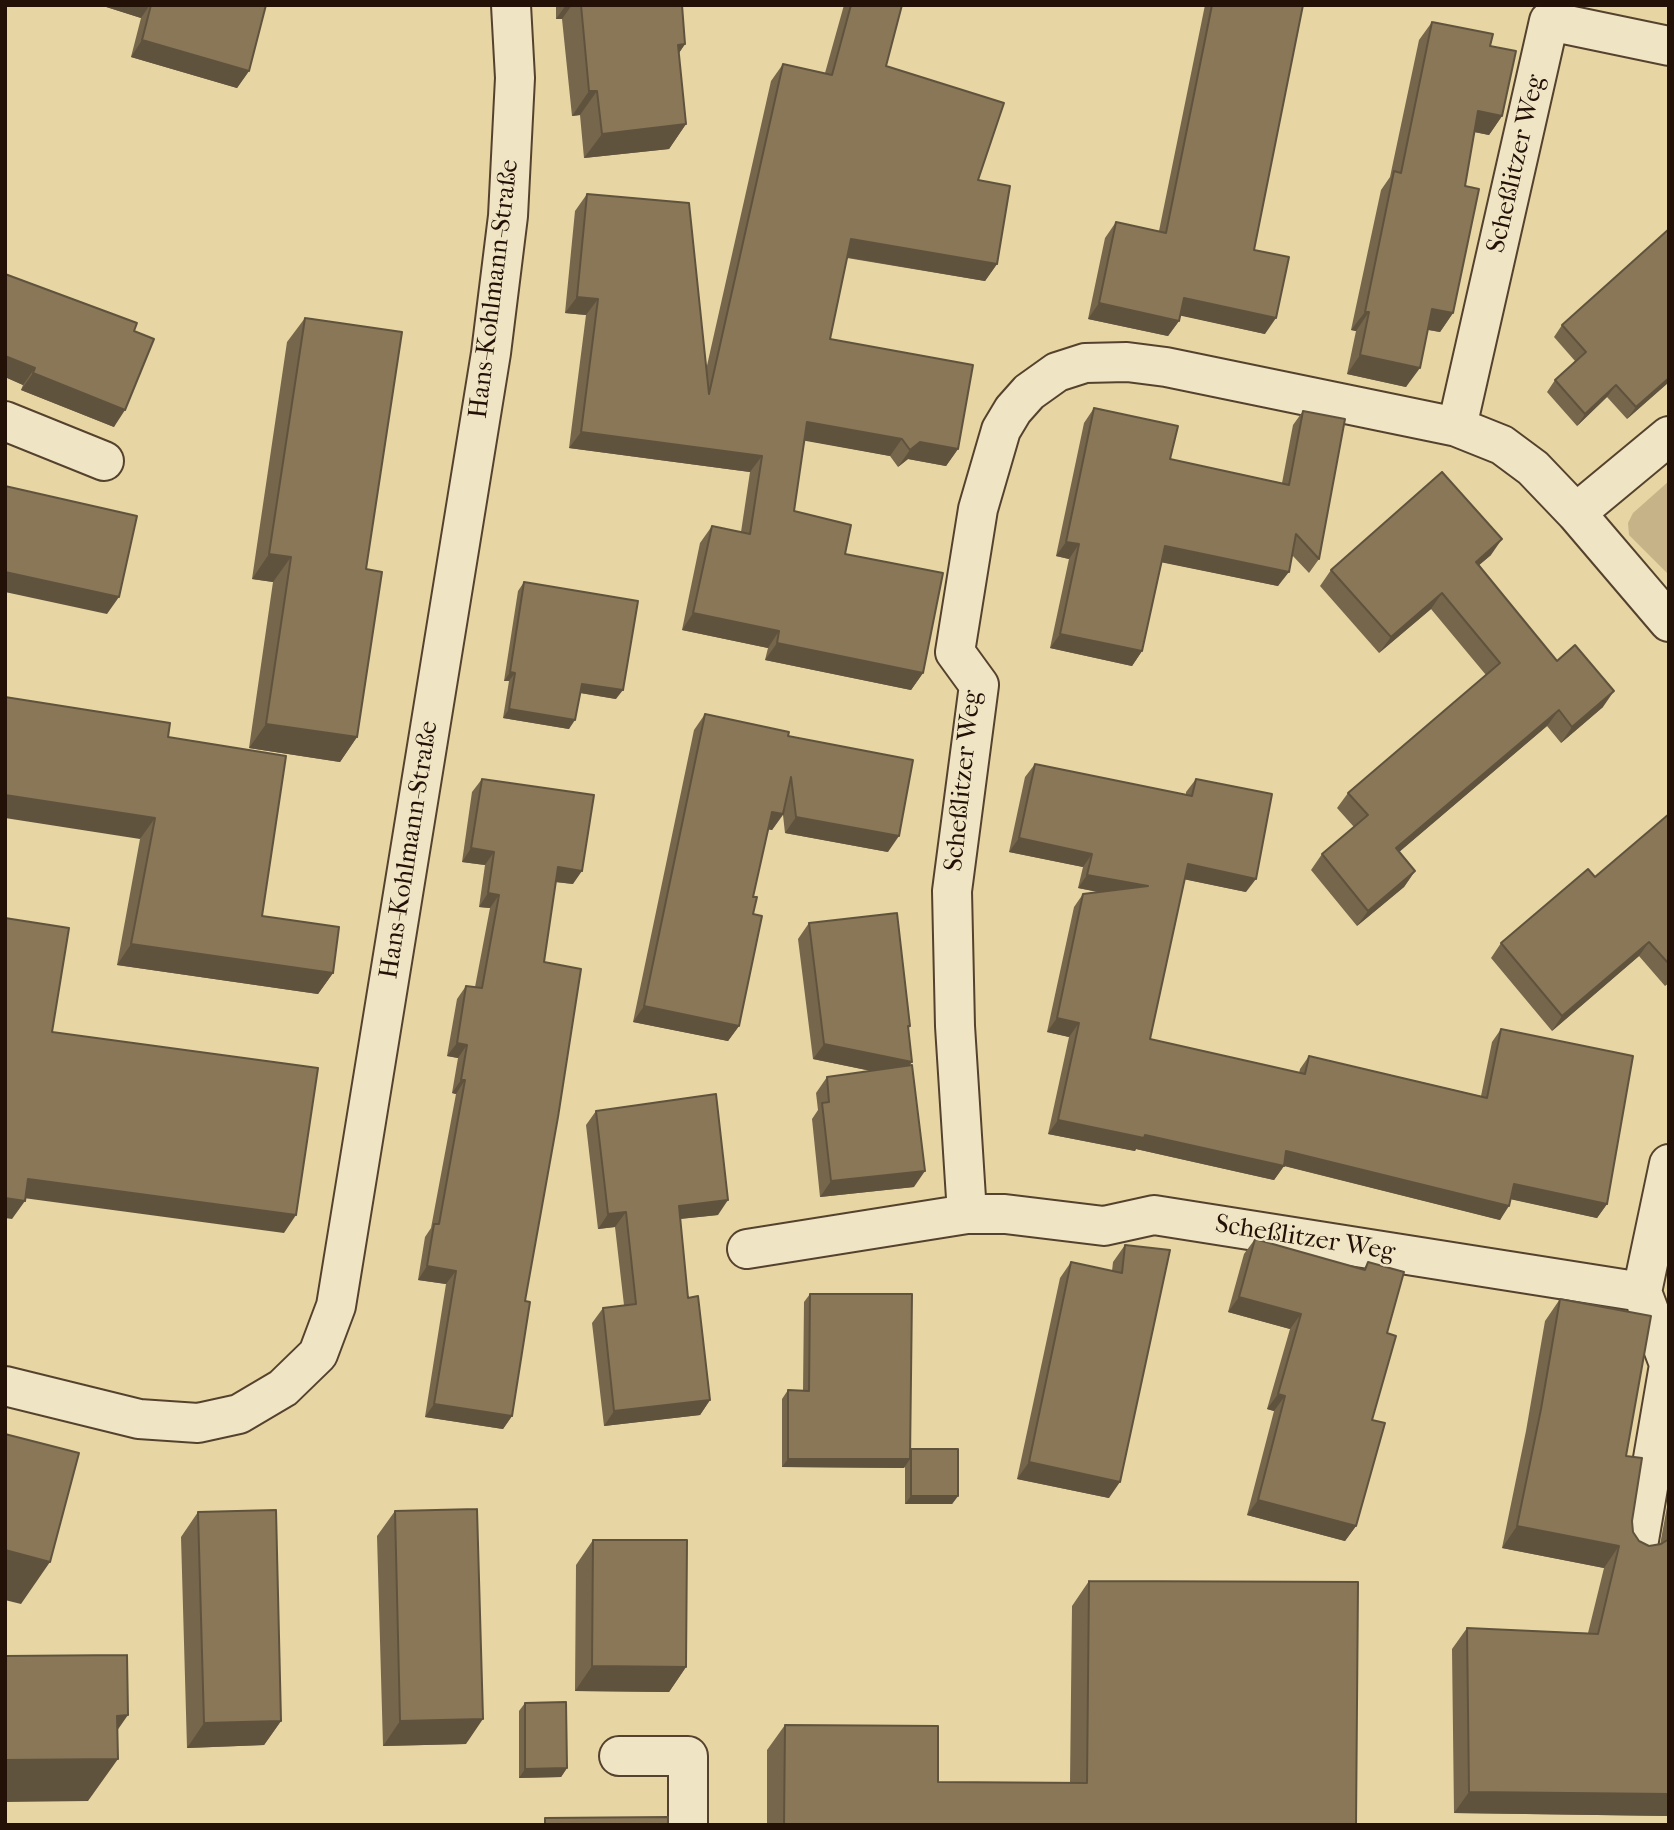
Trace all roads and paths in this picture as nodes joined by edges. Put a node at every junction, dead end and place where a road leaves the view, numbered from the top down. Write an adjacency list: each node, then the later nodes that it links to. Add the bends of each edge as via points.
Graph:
1 (511, 5): 14 (street, Hans-Kohlmann-Straße, via 514,78 508,216 491,354 336,1306 318,1354 283,1388 239,1414 198,1423 139,1419)
2 (1669, 46): 4 (street, Scheßlitzer Weg, via 1549,21)
3 (5, 421): 6 (street)
4 (1457, 427): 7 (street, Scheßlitzer Weg, via 1502,445 1533,468); 10 (street, Scheßlitzer Weg, via 1127,362 1085,363 1057,372 1029,392 1001,429 978,509 955,652 979,685 952,891)
5 (1669, 436): 7 (street)
6 (104, 461)
7 (1576, 513): 8 (street, Scheßlitzer Weg)
8 (1669, 622)
9 (1669, 1164): 12 (street)
10 (967, 1214): 11 (street, Scheßlitzer Weg); 12 (street, Scheßlitzer Weg, via 1104,1226 1154,1215)
11 (747, 1249)
12 (1642, 1292): 13 (street)
13 (1669, 1365): 15 (street)
14 (5, 1386)
15 (1638, 1546)
16 (619, 1756): 17 (street, via 688,1756)
17 (688, 1825)

